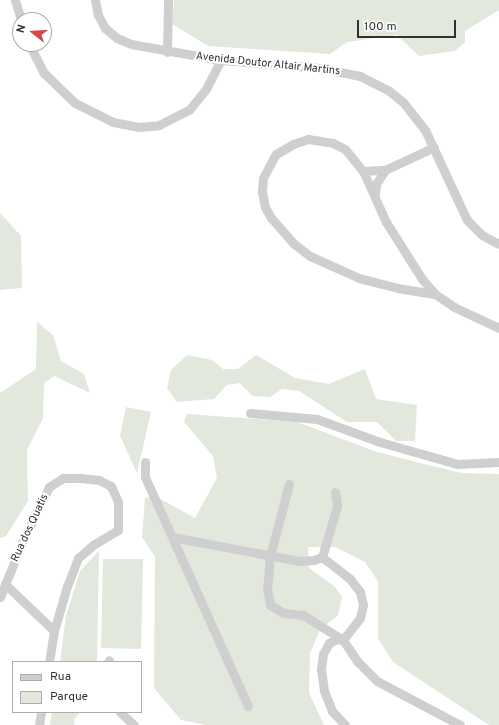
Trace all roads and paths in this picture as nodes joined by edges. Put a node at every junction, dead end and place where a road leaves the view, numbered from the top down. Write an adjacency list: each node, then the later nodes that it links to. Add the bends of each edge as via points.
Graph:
1 (15, 0): 4 (street)
2 (95, 0): 6 (street, Avenida Doutor Altair Martins, via 98,15 105,28 116,38 130,44)
3 (168, 0): 6 (street)
4 (19, 12)
5 (33, 52): 7 (street, via 44,72 75,103 113,122 138,127 159,125 189,110 206,88)
6 (167, 52): 7 (street, Avenida Doutor Altair Martins)
7 (221, 60): 8 (street, Avenida Doutor Altair Martins, via 320,68 374,82 403,102 425,130)
8 (434, 147): 10 (street); 12 (street, Avenida Doutor Altair Martins, via 467,220 482,235)
9 (363, 170): 10 (street); 11 (street); 13 (street, via 351,155 333,143 308,139 293,144 276,154 268,164 262,192 265,207 294,244 310,256 379,284)
10 (385, 170): 11 (street, via 376,184)
11 (376, 197): 13 (street, via 404,254)
12 (499, 244)
13 (435, 294): 14 (street, via 472,317)
14 (499, 328)
15 (250, 413): 17 (street, via 317,419 380,442 457,464)
16 (145, 462): 20 (street, via 145,478)
17 (499, 462)
18 (288, 484): 21 (street)
19 (334, 492): 22 (street, via 337,506)
20 (172, 537): 21 (street); 28 (street)
21 (270, 556): 22 (street, via 299,561); 26 (street, via 267,588 270,605 284,614 302,615)
22 (322, 557): 26 (street, via 350,580 360,592 363,605 360,618)
23 (5, 584): 24 (street, Rua dos Quatis); 25 (street); 25 (street, Rua dos Quatis, via 37,508 53,484 63,478 99,480 111,486 118,502 118,530 93,545 78,558)
24 (0, 597)
25 (54, 631): 27 (street)
26 (343, 640): 33 (street, via 336,639 328,643 321,669 324,691 332,711); 34 (street, via 358,662 377,681)
27 (49, 661)
28 (248, 706)
29 (41, 713): 31 (street)
30 (121, 713): 32 (street)
31 (39, 725)
32 (134, 725)
33 (345, 725)
34 (460, 725)

